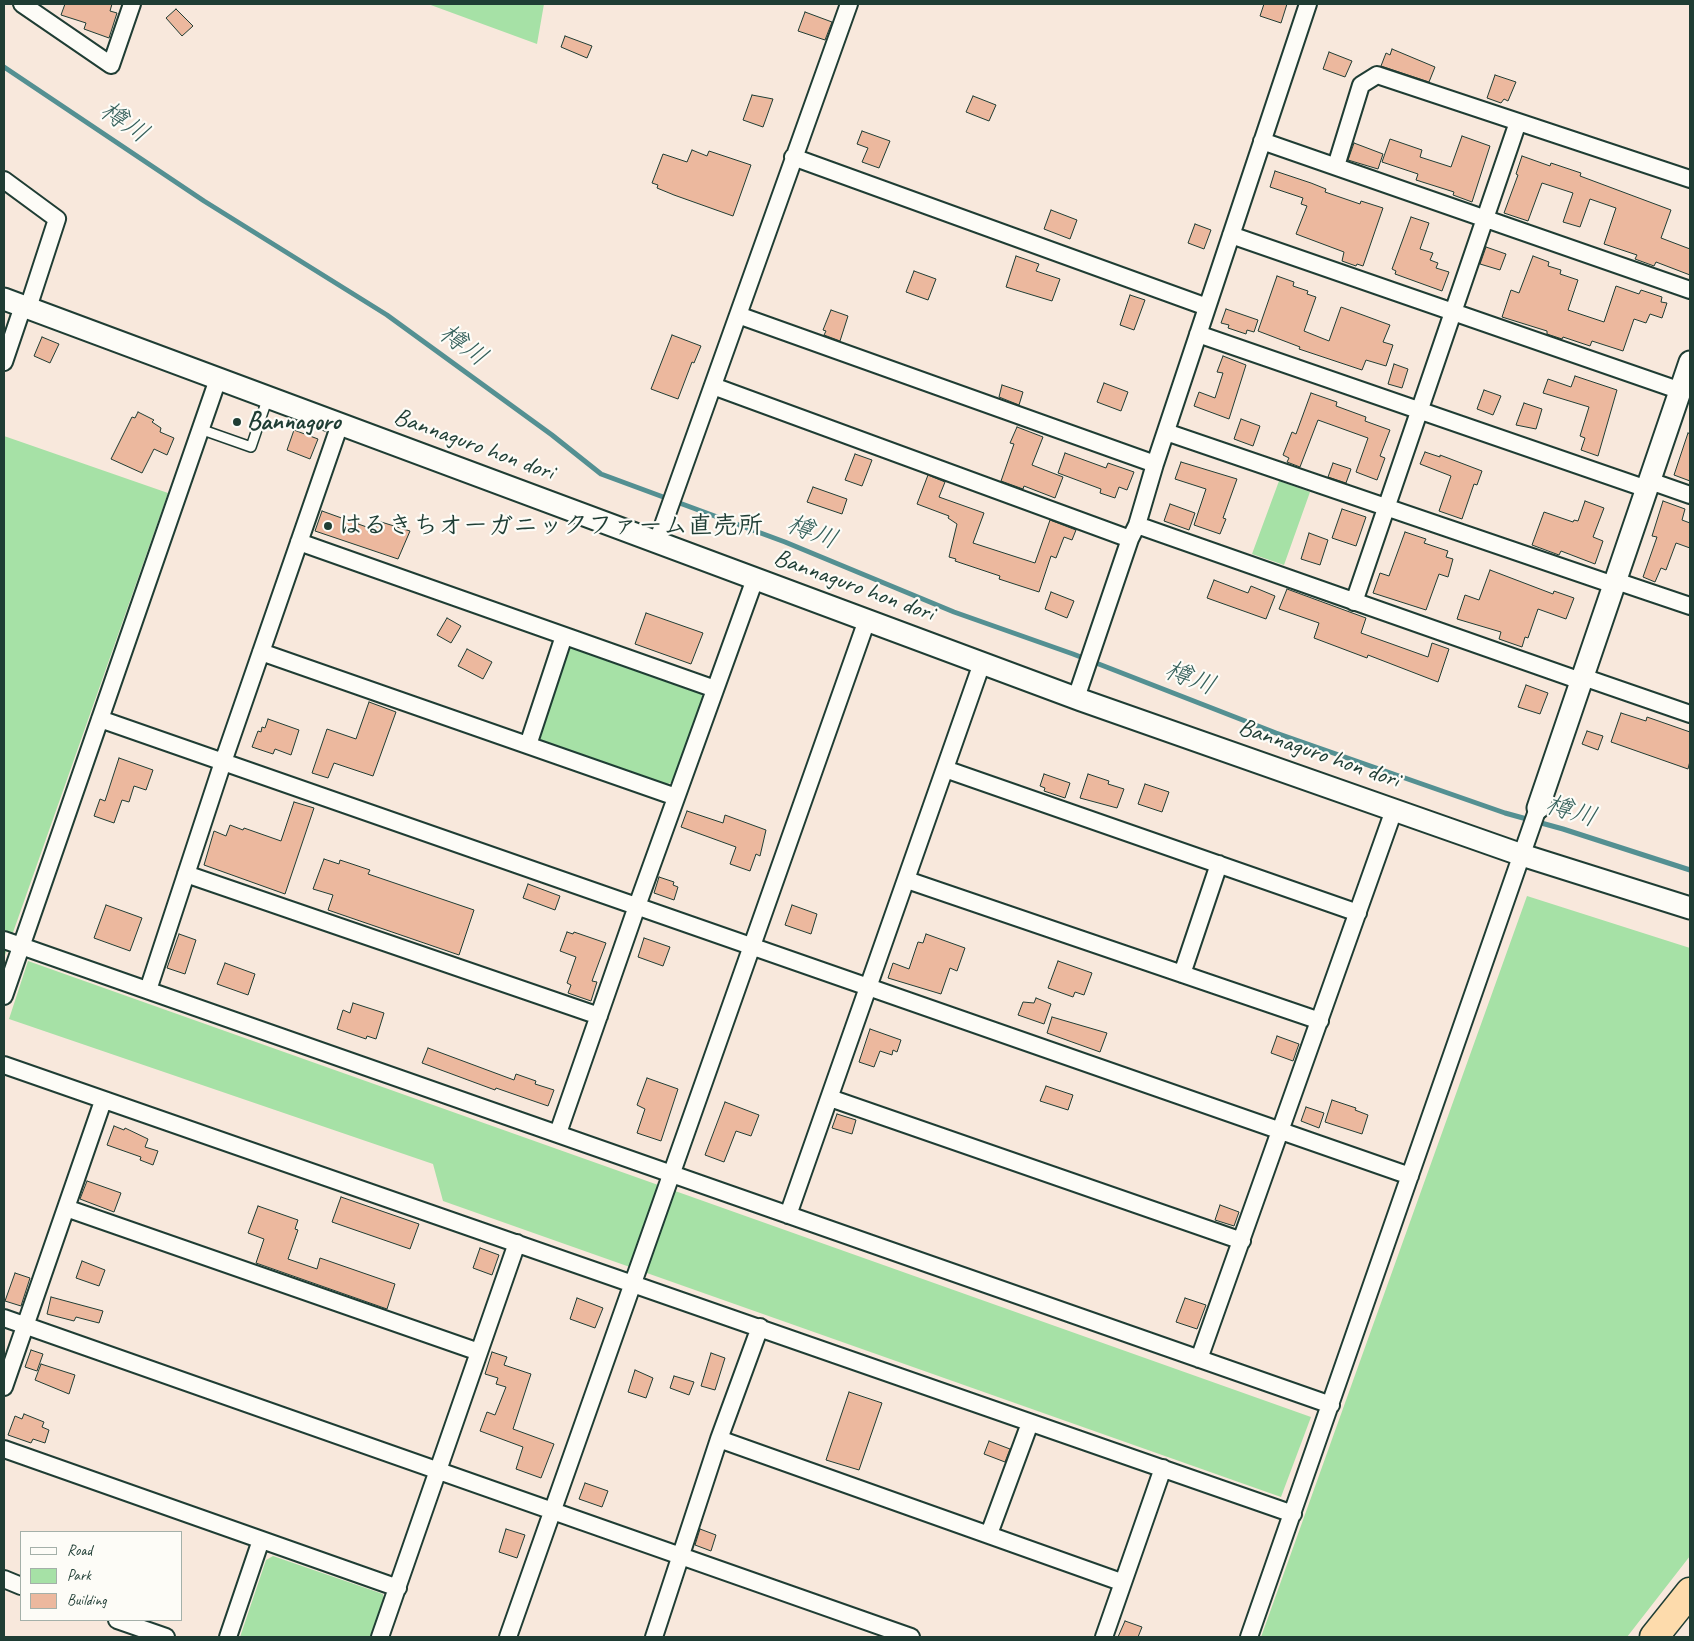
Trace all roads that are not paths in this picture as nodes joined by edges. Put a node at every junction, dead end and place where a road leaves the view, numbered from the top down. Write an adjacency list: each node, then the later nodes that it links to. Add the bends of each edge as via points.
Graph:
1 (22, 4): 2 (street, via 111,65)
2 (132, 4)
3 (849, 4): 7 (street)
4 (1308, 4): 6 (street)
5 (1518, 122): 8 (street, via 1377,75 1361,85); 9 (street); 11 (street)
6 (1262, 141): 8 (street); 12 (street)
7 (793, 157): 15 (street); 17 (street)
8 (1336, 166): 11 (street)
9 (1690, 179)
10 (4, 180): 14 (street, via 57,218)
11 (1484, 218): 13 (street); 16 (street)
12 (1231, 235): 15 (street); 16 (street)
13 (1690, 290)
14 (18, 305): 19 (street); 21 (street, Bannaguro hon dori)
15 (1207, 306): 18 (street)
16 (1452, 311): 23 (street); 25 (street)
17 (738, 315): 22 (street); 29 (street)
18 (1198, 334): 25 (street); 28 (street)
19 (4, 362)
20 (1690, 362): 23 (street)
21 (218, 379): 24 (street, Bannaguro hon dori); 27 (street)
22 (713, 386): 33 (street); 34 (street)
23 (1685, 386): 30 (street)
24 (268, 397): 26 (street, Bannaguro hon dori); 27 (lane, via 251,447)
25 (1420, 410): 30 (street); 32 (street)
26 (340, 424): 34 (street, Bannaguro hon dori); 35 (street)
27 (200, 429): 48 (street)
28 (1166, 432): 29 (street); 32 (street)
29 (1155, 464): 33 (street)
30 (1648, 485): 31 (street); 37 (street)
31 (1690, 495)
32 (1387, 507): 37 (street); 38 (street)
33 (1133, 532): 38 (street); 46 (street)
34 (660, 533): 36 (street, Bannaguro hon dori)
35 (299, 542): 41 (street); 42 (street)
36 (755, 579): 40 (street, Bannaguro hon dori); 45 (street)
37 (1615, 583): 39 (street); 44 (street)
38 (1354, 602): 44 (street)
39 (1690, 606)
40 (867, 620): 43 (street, Bannaguro hon dori); 64 (street)
41 (564, 636): 45 (street); 49 (street)
42 (261, 652): 49 (street); 50 (street)
43 (982, 663): 46 (street, Bannaguro hon dori); 51 (street)
44 (1582, 679): 47 (street); 53 (street)
45 (715, 689): 52 (street)
46 (1076, 698): 54 (street, Bannaguro hon dori)
47 (1690, 714)
48 (100, 719): 50 (street); 63 (street)
49 (528, 745): 52 (street)
50 (223, 762): 57 (street); 59 (street)
51 (945, 769): 56 (street); 58 (street)
52 (676, 797): 59 (street)
53 (1538, 808): 55 (street)
54 (1394, 810): 55 (street, Bannaguro hon dori); 61 (street)
55 (1522, 855): 60 (street, Bannaguro hon dori); 77 (street)
56 (1219, 864): 61 (street); 65 (street)
57 (186, 874): 67 (street); 69 (street)
58 (907, 880): 65 (street); 66 (street)
59 (636, 906): 64 (street); 69 (street)
60 (1690, 908)
61 (1358, 913): 70 (street)
62 (4, 940): 63 (street)
63 (21, 946): 67 (street); 68 (street)
64 (753, 947): 66 (street); 76 (street)
65 (1182, 974): 70 (street)
66 (870, 988): 72 (street); 74 (street)
67 (148, 990): 75 (street)
68 (4, 996)
69 (599, 1016): 75 (street)
70 (1320, 1021): 74 (street)
71 (4, 1065): 73 (street)
72 (830, 1098): 79 (street); 80 (street)
73 (103, 1101): 78 (street); 81 (street)
74 (1282, 1131): 77 (street); 80 (street)
75 (558, 1134): 76 (street)
76 (671, 1173): 79 (street); 82 (street)
77 (1410, 1176): 89 (street)
78 (66, 1208): 84 (street); 86 (street)
79 (788, 1215): 87 (street)
80 (1242, 1241): 87 (street)
81 (517, 1243): 82 (street); 86 (street)
82 (632, 1282): 85 (street); 95 (street)
83 (4, 1318): 84 (street)
84 (25, 1325): 88 (street); 94 (street)
85 (760, 1328): 90 (street); 91 (street)
86 (479, 1352): 94 (street)
87 (1199, 1360): 89 (street)
88 (4, 1387)
89 (1331, 1405): 96 (street)
90 (1030, 1423): 93 (street); 97 (street)
91 (719, 1439): 97 (street); 99 (street)
92 (4, 1449): 98 (street)
93 (1163, 1468): 96 (street); 101 (street)
94 (439, 1472): 95 (street); 103 (street)
95 (552, 1512): 99 (street); 109 (street)
96 (1293, 1514): 113 (street)
97 (989, 1534): 101 (street)
98 (261, 1540): 103 (street); 107 (street)
99 (681, 1556): 110 (street); 111 (street)
100 (4, 1580): 102 (street)
101 (1121, 1582): 112 (street)
102 (20, 1586)
103 (398, 1588): 108 (street)
104 (1690, 1592): 114 (highway)
105 (120, 1621): 106 (street)
106 (166, 1637)
107 (228, 1637)
108 (380, 1637)
109 (508, 1637)
110 (654, 1637)
111 (911, 1637)
112 (1104, 1637)
113 (1249, 1637)
114 (1654, 1637)

